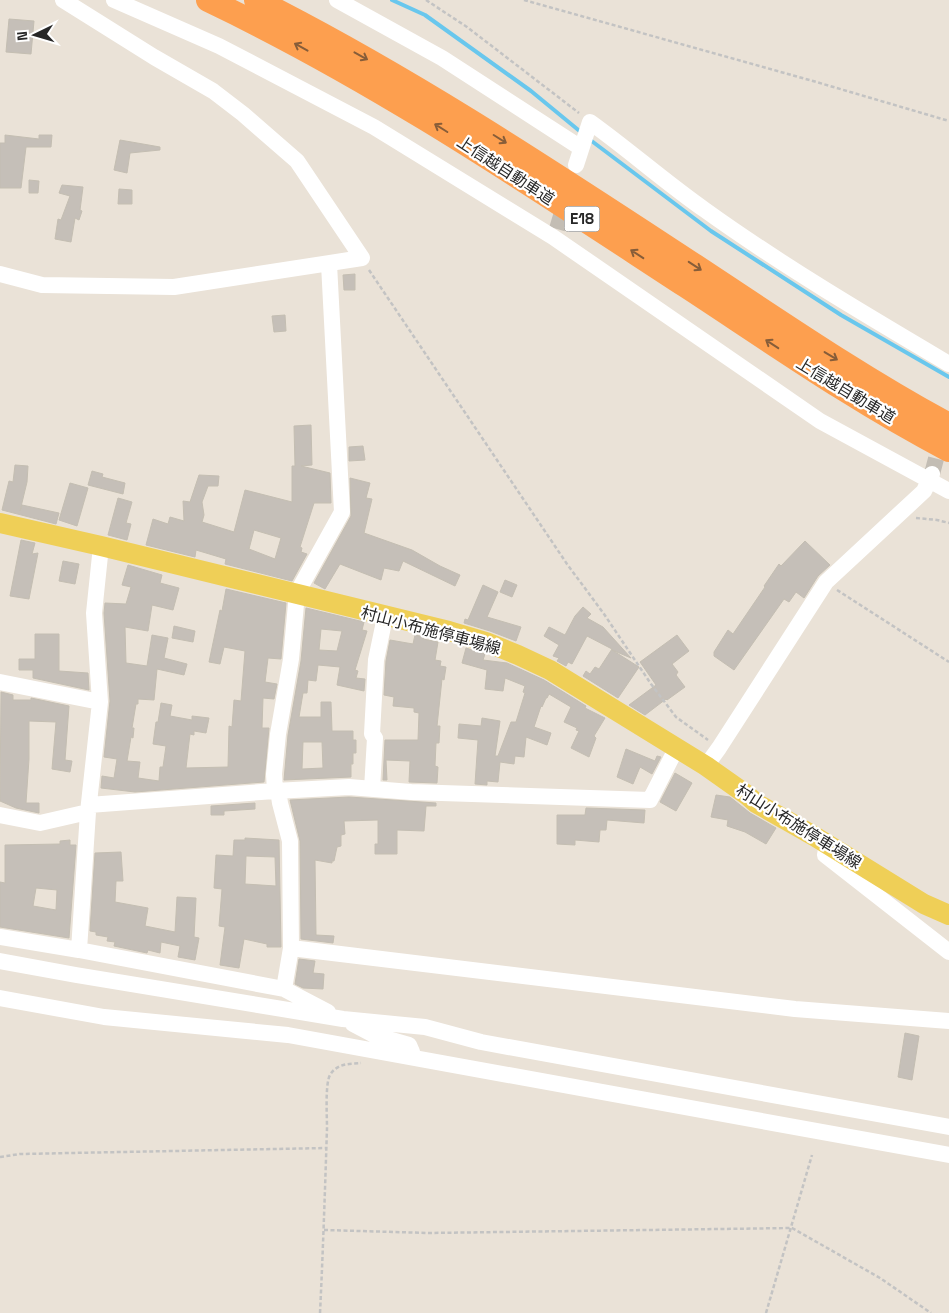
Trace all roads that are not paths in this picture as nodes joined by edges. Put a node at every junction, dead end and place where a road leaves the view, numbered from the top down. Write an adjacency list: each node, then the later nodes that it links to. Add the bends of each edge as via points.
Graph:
1 (63, 0): 8 (street, via 213,91 297,161 362,258)
2 (114, 0): 13 (street, via 219,46 374,128 555,233 820,421)
3 (208, 0): 12 (highway, 上信越自動車道 / E18, one-way to 3, via 807,367 422,116 299,46)
4 (256, 0): 11 (highway, 上信越自動車道 / E18, one-way to 11, via 434,98 820,349)
5 (338, 0): 6 (street, via 442,58)
6 (582, 148): 7 (street); 10 (street, via 590,122 705,210 847,305)
7 (576, 165)
8 (329, 264): 9 (street, via 174,287 42,285); 17 (street, via 342,512)
9 (0, 274)
10 (949, 364)
11 (949, 425)
12 (949, 450)
13 (931, 477): 14 (street); 22 (street, via 924,491 826,582)
14 (949, 490)
15 (0, 523): 16 (main road, 村山小布施停車場線)
16 (101, 546): 17 (main road, 村山小布施停車場線); 20 (street, via 94,613)
17 (297, 594): 18 (main road, 村山小布施停車場線); 24 (street, via 291,659 278,734 274,774)
18 (385, 617): 21 (main road, 村山小布施停車場線, via 486,642 518,655 558,675); 23 (street, via 376,660)
19 (0, 682): 20 (street)
20 (100, 702): 25 (street)
21 (676, 749): 22 (main road, 村山小布施停車場線); 23 (street, via 650,800)
22 (706, 766): 27 (main road, 村山小布施停車場線, via 756,803)
23 (372, 789): 24 (street)
24 (277, 791): 25 (street); 30 (street, via 290,840)
25 (89, 809): 26 (street, via 40,823); 31 (street)
26 (0, 815)
27 (827, 844): 28 (main road, 村山小布施停車場線, via 924,904); 32 (street, via 825,855)
28 (949, 915)
29 (0, 937): 31 (street)
30 (291, 948): 34 (street); 37 (street, via 796,1009)
31 (79, 950): 34 (street)
32 (949, 952)
33 (0, 961): 36 (street)
34 (284, 989): 36 (street)
35 (0, 998): 38 (street, via 104,1016 288,1034)
36 (343, 1019): 38 (street, via 374,1035 409,1045); 39 (street, via 424,1027 481,1042)
37 (949, 1021)
38 (415, 1056): 40 (street)
39 (949, 1127)
40 (949, 1154)

